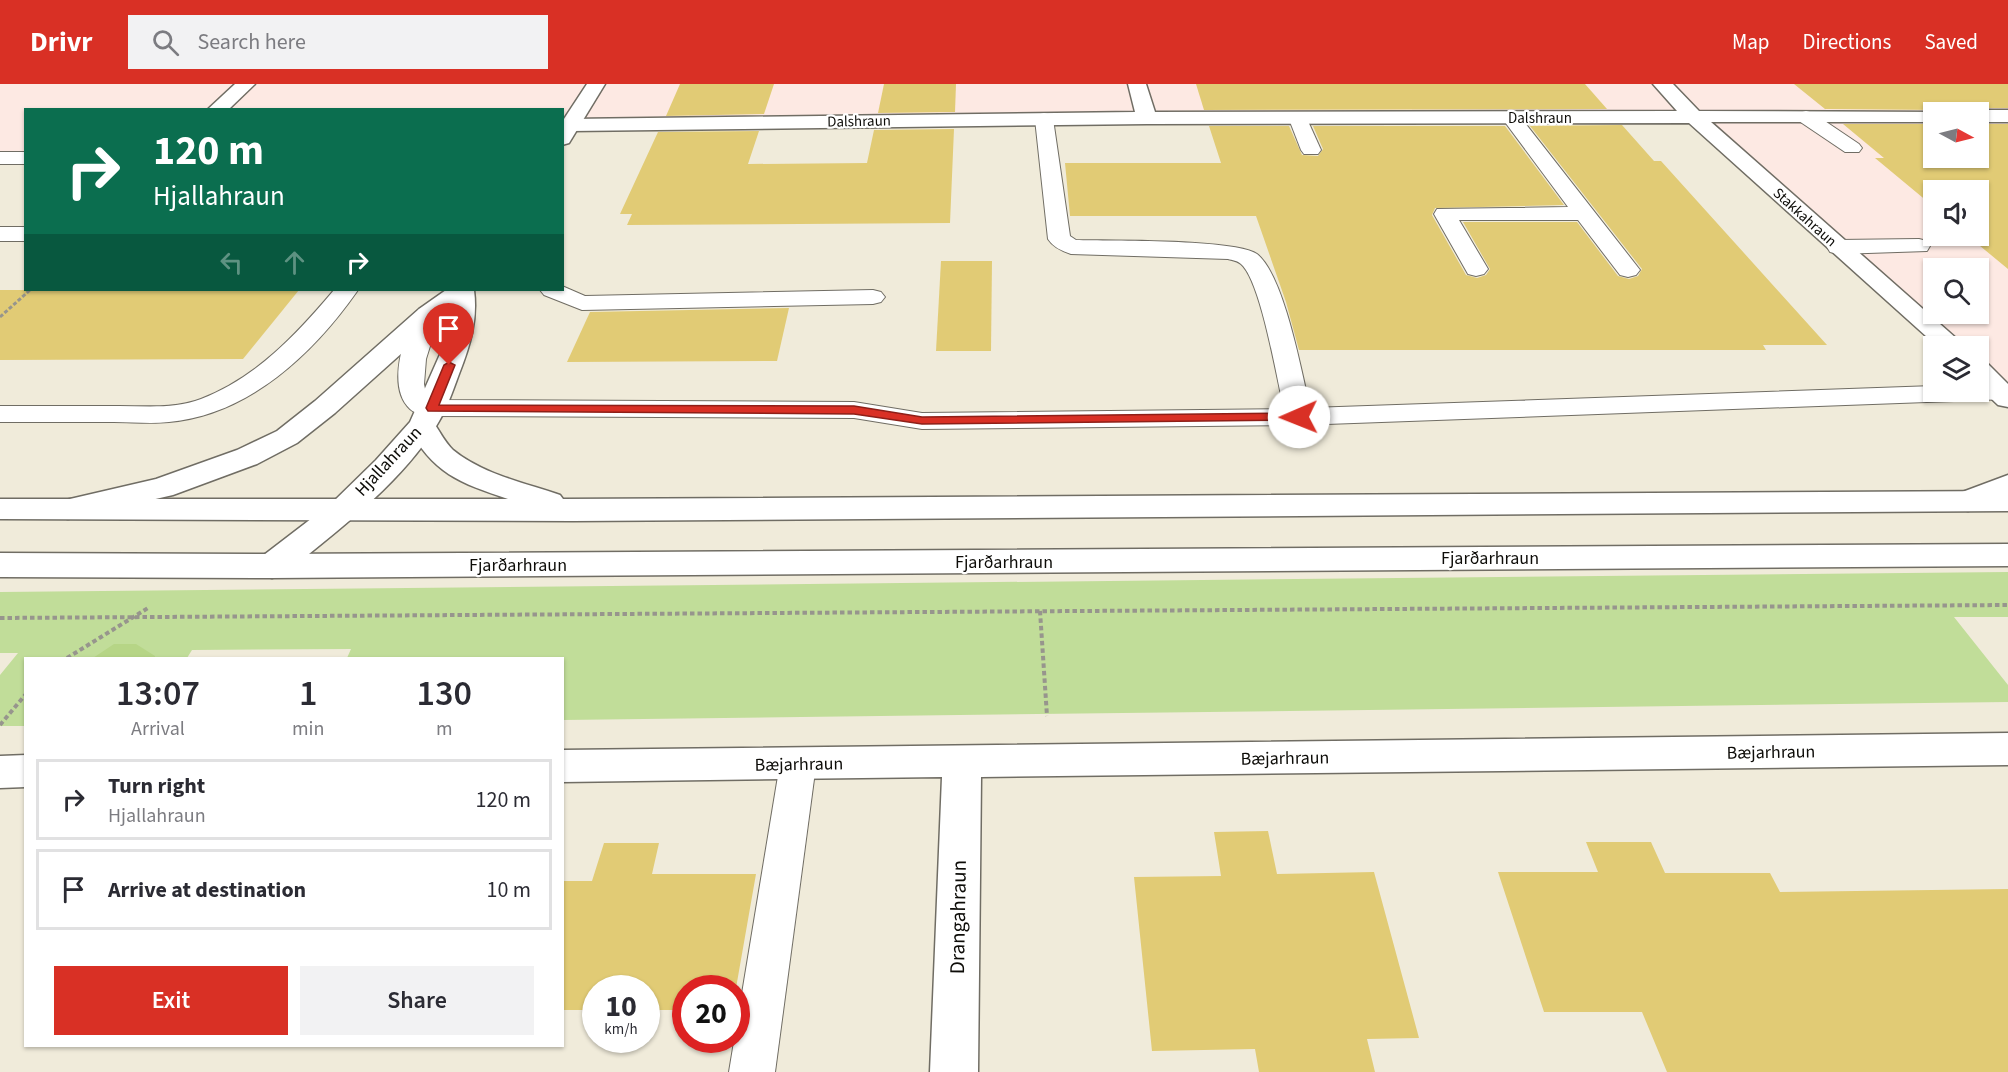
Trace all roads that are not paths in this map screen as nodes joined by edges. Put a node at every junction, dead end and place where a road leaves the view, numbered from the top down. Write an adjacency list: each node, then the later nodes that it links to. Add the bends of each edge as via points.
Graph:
1 (246, 84): 5 (street)
2 (596, 84): 15 (street)
3 (1137, 84): 10 (street)
4 (1662, 84): 12 (street, Stakkahraun)
5 (218, 108)
6 (1923, 116): 9 (street, Dalshraun)
7 (1989, 116): 8 (street)
8 (2008, 116)
9 (1806, 117): 12 (street, Dalshraun); 16 (lane)
10 (1147, 118): 13 (street, Dalshraun); 14 (street, Dalshraun)
11 (1511, 118): 12 (street, Dalshraun); 14 (street, Dalshraun); 20 (lane)
12 (1693, 118): 24 (street, Stakkahraun)
13 (1044, 119): 15 (street, Dalshraun); 38 (lane, via 1059,239 1071,247 1229,252 1249,259 1257,270 1276,325)
14 (1298, 119): 17 (lane)
15 (567, 132)
16 (1852, 148)
17 (1311, 150)
18 (0, 158): 19 (lane)
19 (24, 158)
20 (1585, 213): 25 (lane, via 1444,214); 26 (lane)
21 (0, 234): 22 (lane)
22 (24, 234)
23 (1919, 246): 24 (lane)
24 (1838, 247): 33 (street, Stakkahraun)
25 (1476, 269)
26 (1628, 270)
27 (345, 291): 36 (lane, via 283,361 208,406 170,414)
28 (461, 291): 32 (street)
29 (462, 291): 37 (street, Hjallahraun, via 458,343)
30 (554, 291): 31 (lane, via 582,303)
31 (873, 297)
32 (428, 314): 37 (lane, via 410,368 413,394); 44 (street, via 287,437 247,457 162,488)
33 (1940, 336)
34 (1989, 379): 35 (street)
35 (2007, 395): 38 (lane)
36 (0, 414)
37 (427, 417): 38 (lane, via 854,410 922,421); 43 (street, Hjallahraun, via 387,467); 45 (street, via 434,448 449,462 487,481)
38 (1299, 417)
39 (2008, 486): 40 (street)
40 (1968, 501): 41 (street); 45 (street)
41 (2008, 501)
42 (0, 509): 44 (street)
43 (344, 509): 44 (street); 45 (street); 48 (street, Hjallahraun)
44 (65, 510)
45 (573, 510)
46 (2003, 554): 48 (street, Fjarðarhraun)
47 (0, 565): 48 (street, Fjarðarhraun)
48 (272, 566)
49 (2008, 749): 50 (street, Bæjarhraun)
50 (962, 763): 51 (street, Bæjarhraun); 56 (street, Drangahraun)
51 (798, 764): 52 (street, Bæjarhraun); 55 (lane)
52 (564, 766)
53 (24, 771): 54 (street)
54 (0, 772)
55 (752, 1072)
56 (954, 1072)

